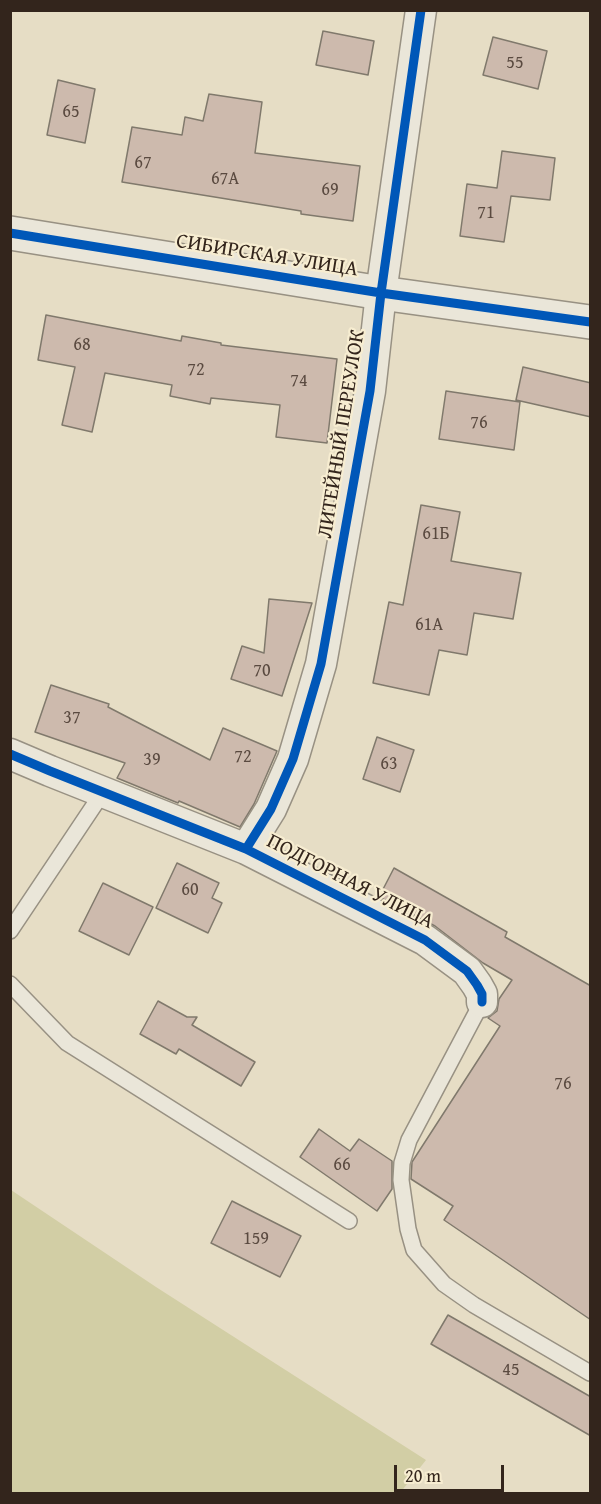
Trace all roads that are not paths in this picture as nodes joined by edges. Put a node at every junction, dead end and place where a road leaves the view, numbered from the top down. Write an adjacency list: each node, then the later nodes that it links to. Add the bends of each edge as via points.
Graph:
1 (422, 10): 3 (street, ЛИТЕЙНЫЙ ПЕРЕУЛОК)
2 (10, 233): 3 (street, СИБИРСКАЯ УЛИЦА)
3 (381, 293): 4 (street, СИБИРСКАЯ УЛИЦА); 7 (street, ЛИТЕЙНЫЙ ПЕРЕУЛОК, via 370,391 321,664 293,759 271,809)
4 (591, 322)
5 (10, 754): 6 (street, ПОДГОРНАЯ УЛИЦА)
6 (103, 792): 7 (street, ПОДГОРНАЯ УЛИЦА); 8 (lane)
7 (246, 849): 10 (street, ПОДГОРНАЯ УЛИЦА, via 425,940 467,971 482,994)
8 (10, 931)
9 (10, 984): 11 (lane, via 67,1043)
10 (482, 1002): 12 (lane, via 409,1140 402,1163 401,1180 414,1250 444,1284 474,1305)
11 (349, 1221)
12 (591, 1373)

